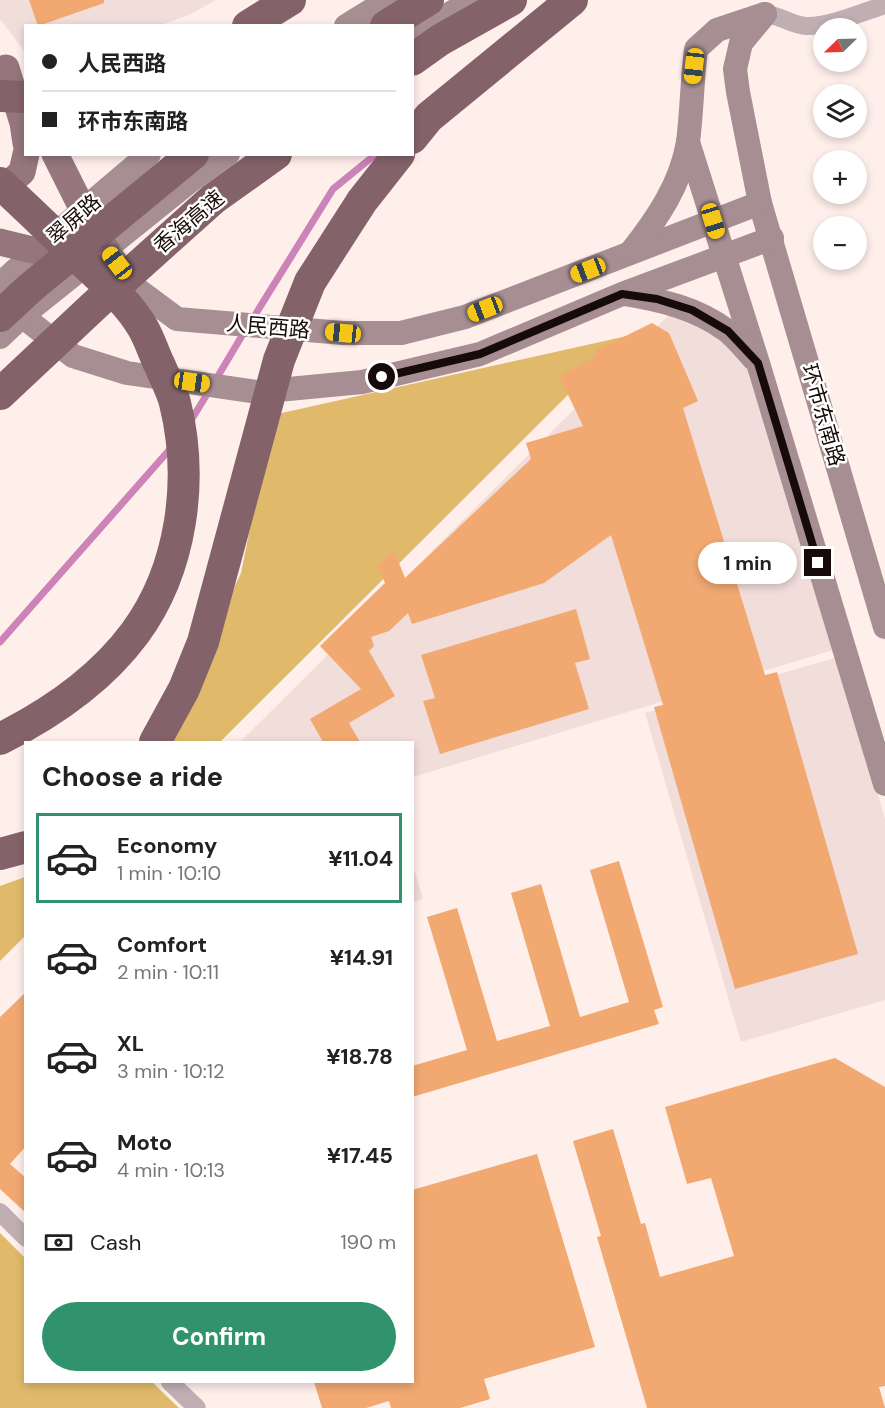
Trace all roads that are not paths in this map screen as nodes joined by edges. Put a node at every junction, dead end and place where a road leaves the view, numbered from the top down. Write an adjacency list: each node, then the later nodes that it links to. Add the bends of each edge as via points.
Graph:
1 (290, 0): 9 (highway)
2 (388, 0): 10 (main road)
3 (428, 0): 11 (highway)
4 (473, 0): 12 (main road)
5 (511, 0): 13 (highway)
6 (572, 0): 18 (highway, via 429,117)
7 (885, 5): 8 (street, via 819,25 805,26)
8 (765, 14): 19 (main road, via 717,30 696,49); 29 (main road, 环市东南路, via 741,43 735,69)
9 (251, 24)
10 (349, 24)
11 (389, 24)
12 (414, 35)
13 (414, 59)
14 (2, 75): 15 (highway, bridge); 16 (main road); 17 (main road)
15 (24, 95)
16 (24, 100)
17 (24, 130)
18 (414, 136)
19 (688, 142): 31 (main road); 36 (main road, via 668,198)
20 (26, 156): 28 (main road, via 22,172)
21 (56, 156): 30 (main road, 人民西路)
22 (147, 156): 30 (main road, 翠屏路)
23 (191, 156): 40 (highway, bridge)
24 (225, 156): 34 (main road, 翠屏路)
25 (273, 156): 43 (highway, 香海高速, bridge, via 213,200)
26 (397, 156): 46 (highway, bridge, via 362,201 310,282 279,360 203,642 184,689)
27 (0, 183): 45 (highway, bridge, via 119,297 143,328 175,401 183,443 184,477 181,516 169,568 154,604 134,634 100,672 76,691)
28 (0, 191)
29 (760, 203): 31 (main road, 人民西路); 32 (main road, 环市东南路)
30 (82, 210): 34 (main road, 人民西路); 35 (main road, 翠屏路)
31 (713, 221): 36 (main road, 人民西路); 37 (main road)
32 (772, 238): 37 (main road); 44 (main road, 环市东南路)
33 (0, 242): 35 (main road)
34 (106, 249): 35 (main road); 36 (main road, 人民西路, via 138,290 177,319 343,333 401,333 465,316); 40 (main road, 翠屏路)
35 (37, 251): 38 (main road, 翠屏路)
36 (629, 254)
37 (724, 254): 39 (main road); 42 (main road)
38 (0, 284)
39 (622, 294): 40 (main road, via 480,354 362,382 257,392 127,373 73,356); 42 (main road, via 692,310 728,331)
40 (7, 311): 41 (main road)
41 (0, 337)
42 (758, 363): 47 (main road)
43 (0, 394)
44 (885, 627)
45 (0, 739)
46 (156, 741)
47 (885, 784)
48 (24, 848): 49 (highway)
49 (0, 854)
50 (0, 1212): 51 (street)
51 (24, 1236)
52 (171, 1383): 53 (street)
53 (197, 1408)

